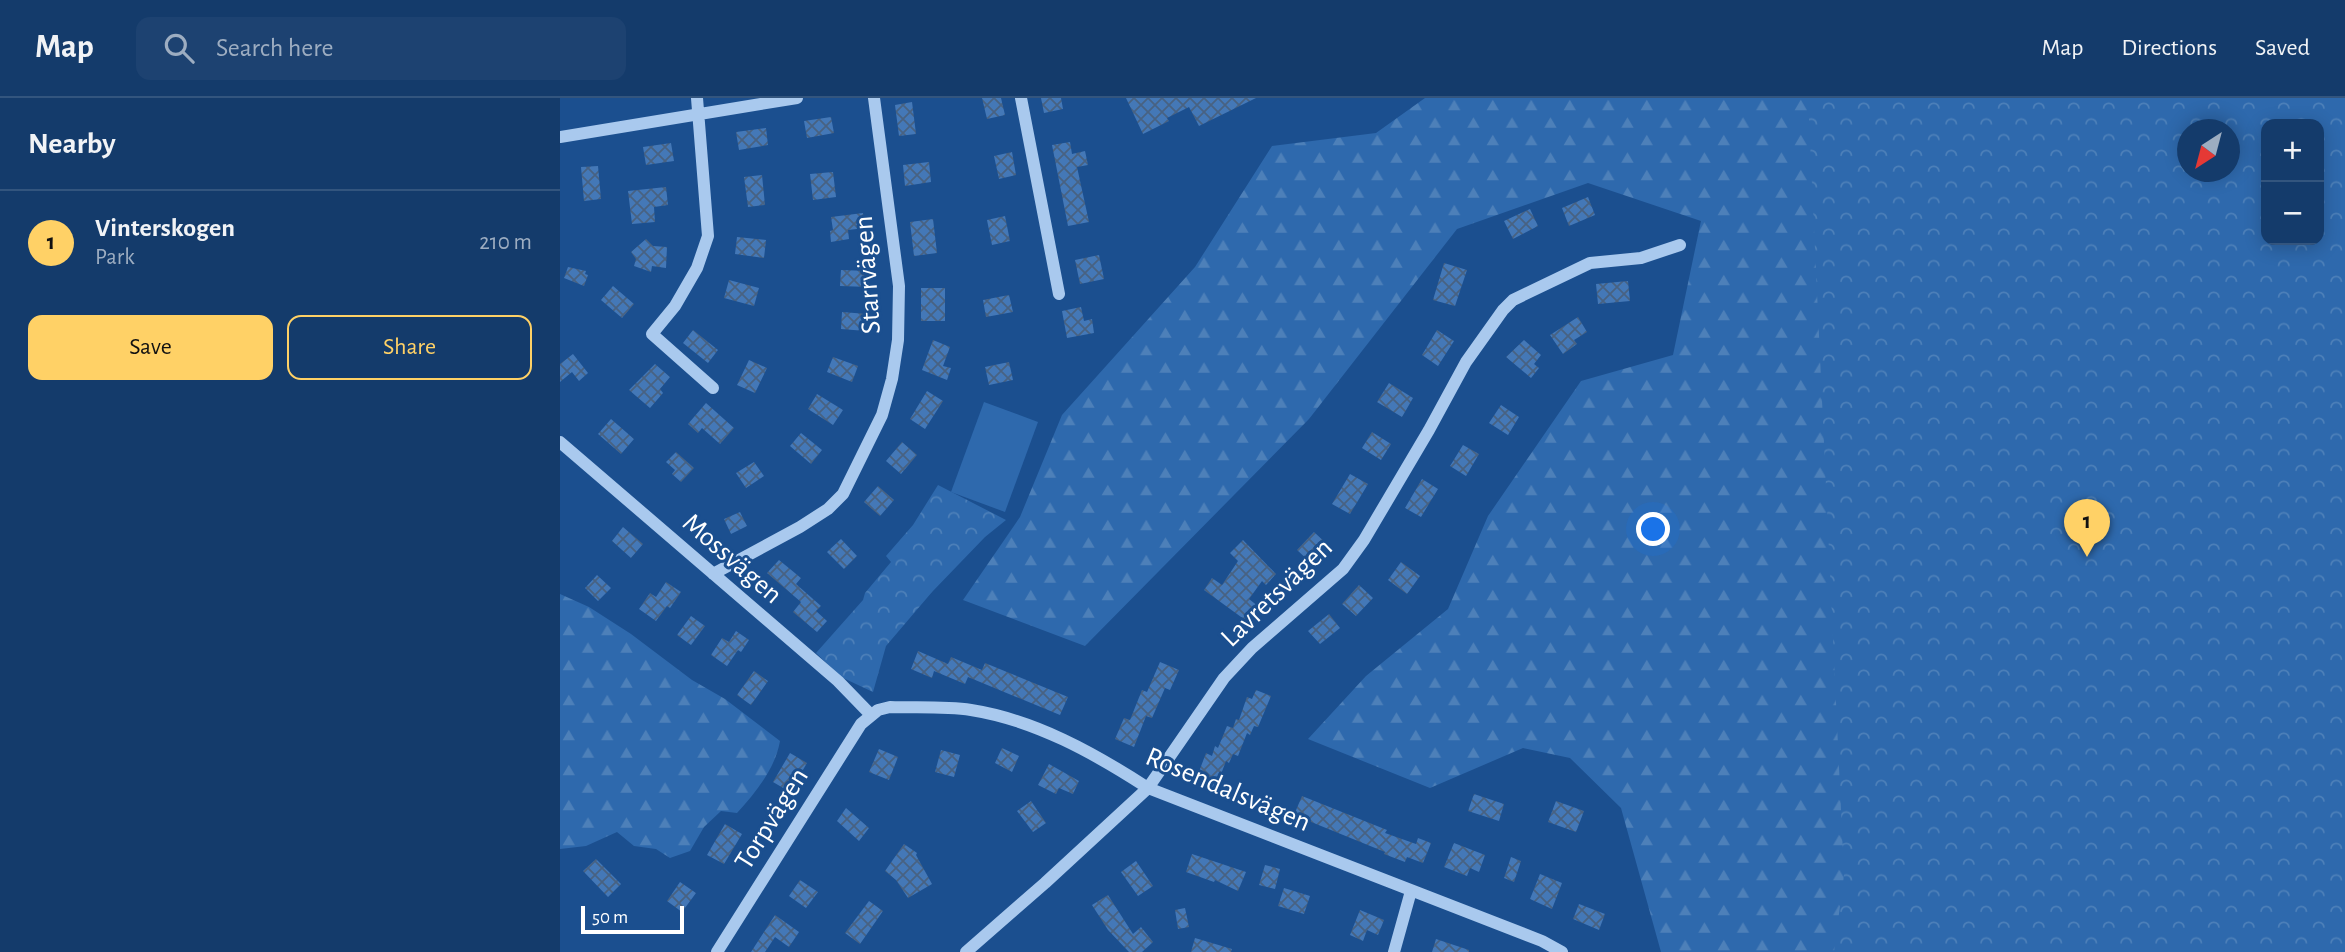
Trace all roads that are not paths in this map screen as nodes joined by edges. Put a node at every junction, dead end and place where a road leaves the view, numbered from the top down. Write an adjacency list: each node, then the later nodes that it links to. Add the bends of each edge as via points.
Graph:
1 (697, 98): 5 (street)
2 (797, 98): 5 (street)
3 (874, 98): 11 (street, Starrvägen, via 899,286 898,340 882,415 843,494 828,509)
4 (1021, 98): 8 (street)
5 (698, 116): 6 (street); 9 (street, via 708,236 697,268 652,334)
6 (560, 137)
7 (1680, 245): 13 (street, Lavretsvägen, via 1641,258 1590,264 1513,300 1503,310 1466,362 1343,569 1224,678)
8 (1059, 295)
9 (713, 387)
10 (560, 442): 11 (street, Mossvägen)
11 (713, 574): 12 (street, Mossvägen)
12 (871, 715): 13 (street, Rosendalsvägen, via 890,707 1001,716 1048,732); 15 (street, Torpvägen)
13 (1148, 788): 14 (street, Rosendalsvägen); 16 (street, Lavretsvägen)
14 (1411, 891): 17 (street); 18 (street, Rosendalsvägen)
15 (717, 952)
16 (965, 952)
17 (1394, 952)
18 (1562, 952)

